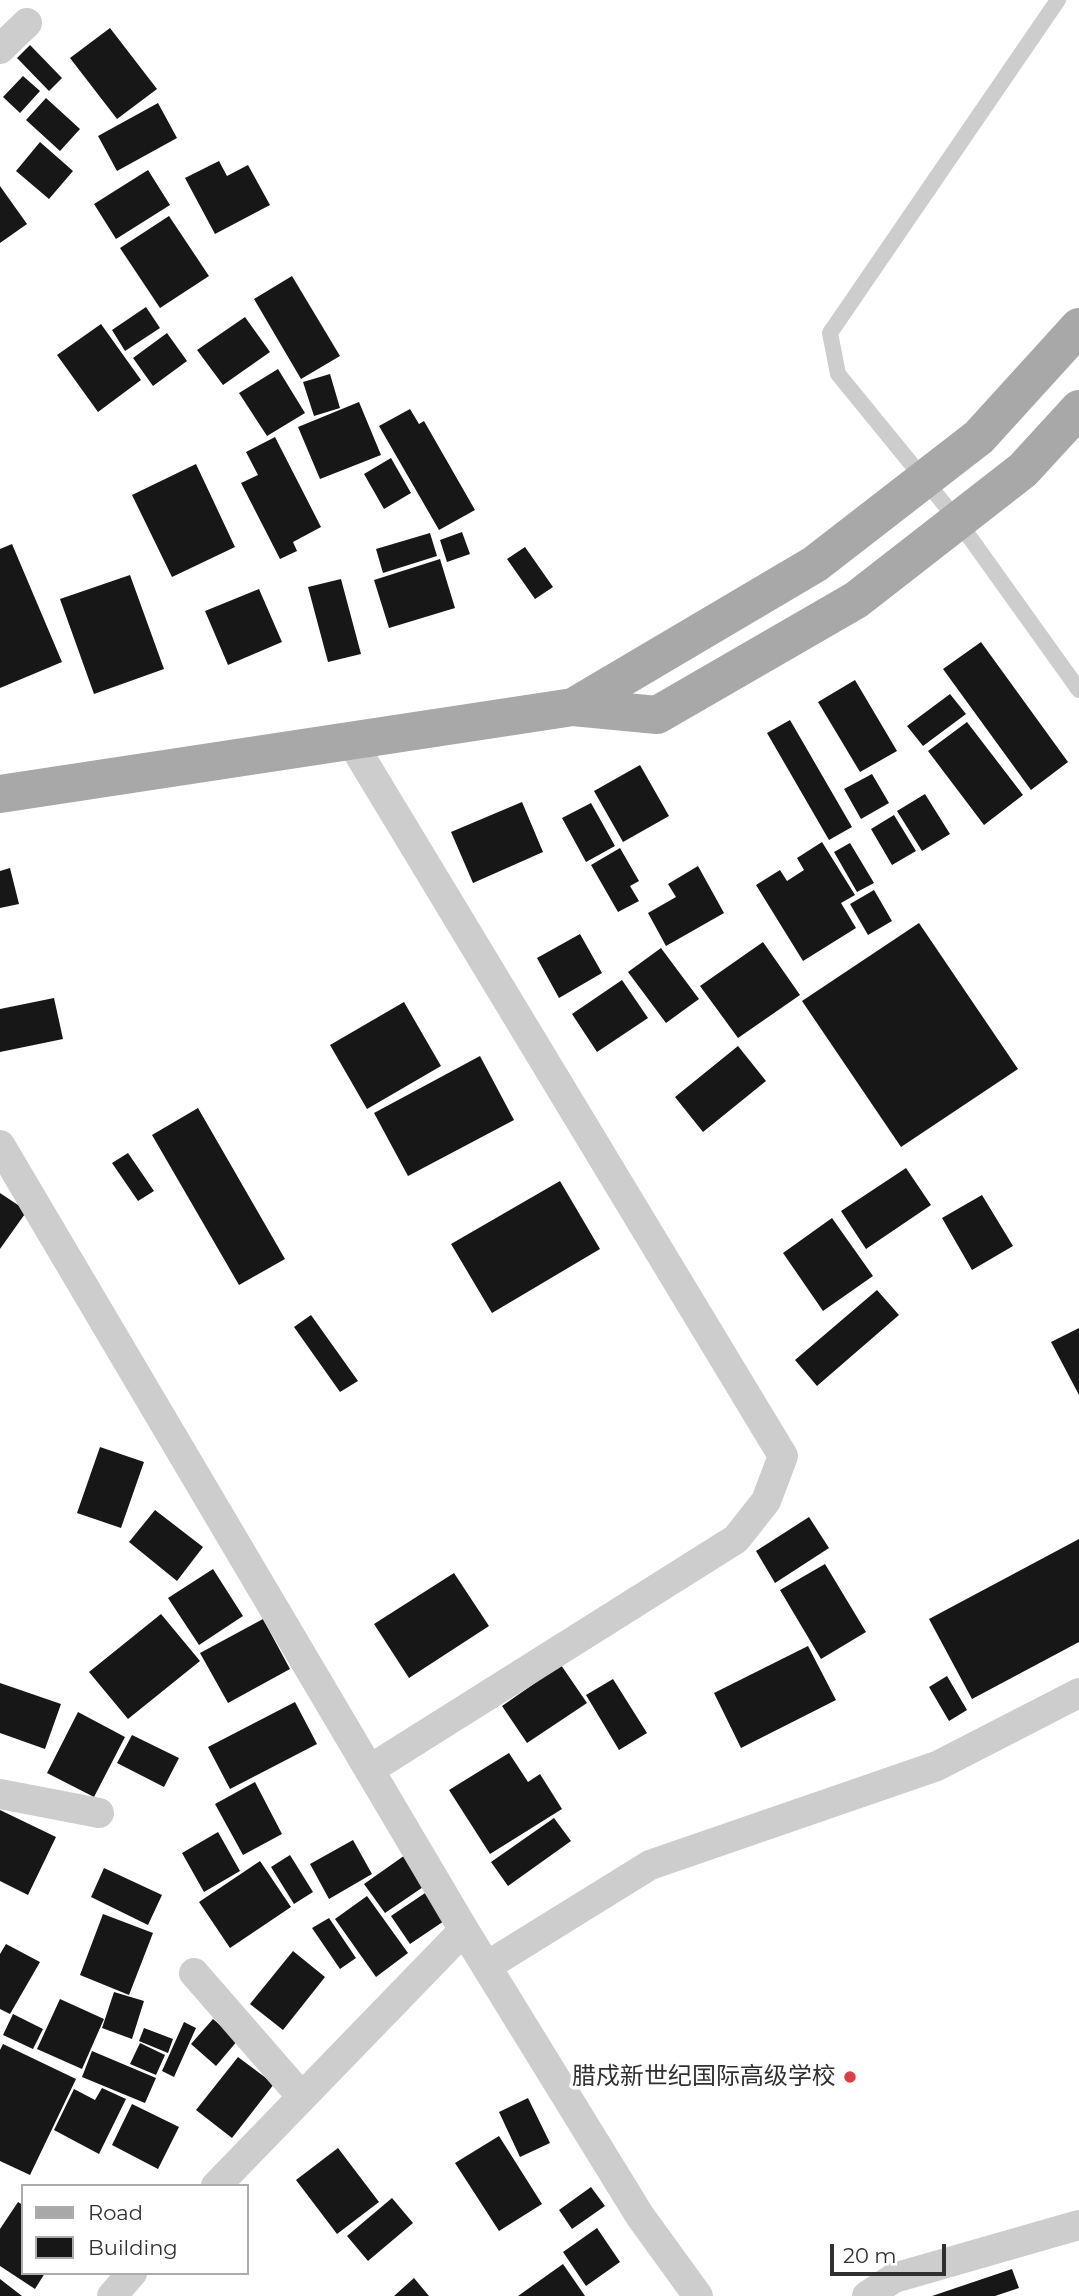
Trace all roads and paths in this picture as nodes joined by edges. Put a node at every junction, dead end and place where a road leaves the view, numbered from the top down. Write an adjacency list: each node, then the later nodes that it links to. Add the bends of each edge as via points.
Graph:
1 (1058, 0): 6 (lane, via 830,333 838,374)
2 (27, 23): 3 (street)
3 (0, 49)
4 (1079, 327): 6 (main road, via 979,437)
5 (1079, 409): 7 (main road, via 1023,470)
6 (925, 479): 7 (lane); 9 (main road, via 815,564)
7 (958, 521): 8 (lane); 9 (main road, via 856,600 657,715)
8 (1079, 690)
9 (573, 707): 10 (main road)
10 (351, 741): 11 (main road); 14 (street, via 783,1456 766,1501 736,1539)
11 (0, 794)
12 (0, 1144): 14 (street)
13 (1079, 1693): 18 (street, via 937,1766 650,1865)
14 (369, 1770): 17 (street)
15 (0, 1794): 16 (street)
16 (99, 1813)
17 (464, 1930): 18 (street); 20 (street)
18 (487, 1966): 25 (street, via 640,2216)
19 (194, 1973): 20 (street)
20 (302, 2097): 21 (street)
21 (218, 2184)
22 (1079, 2225): 26 (street, via 894,2278)
23 (130, 2275): 24 (street)
24 (112, 2296)
25 (698, 2296)
26 (867, 2296)

